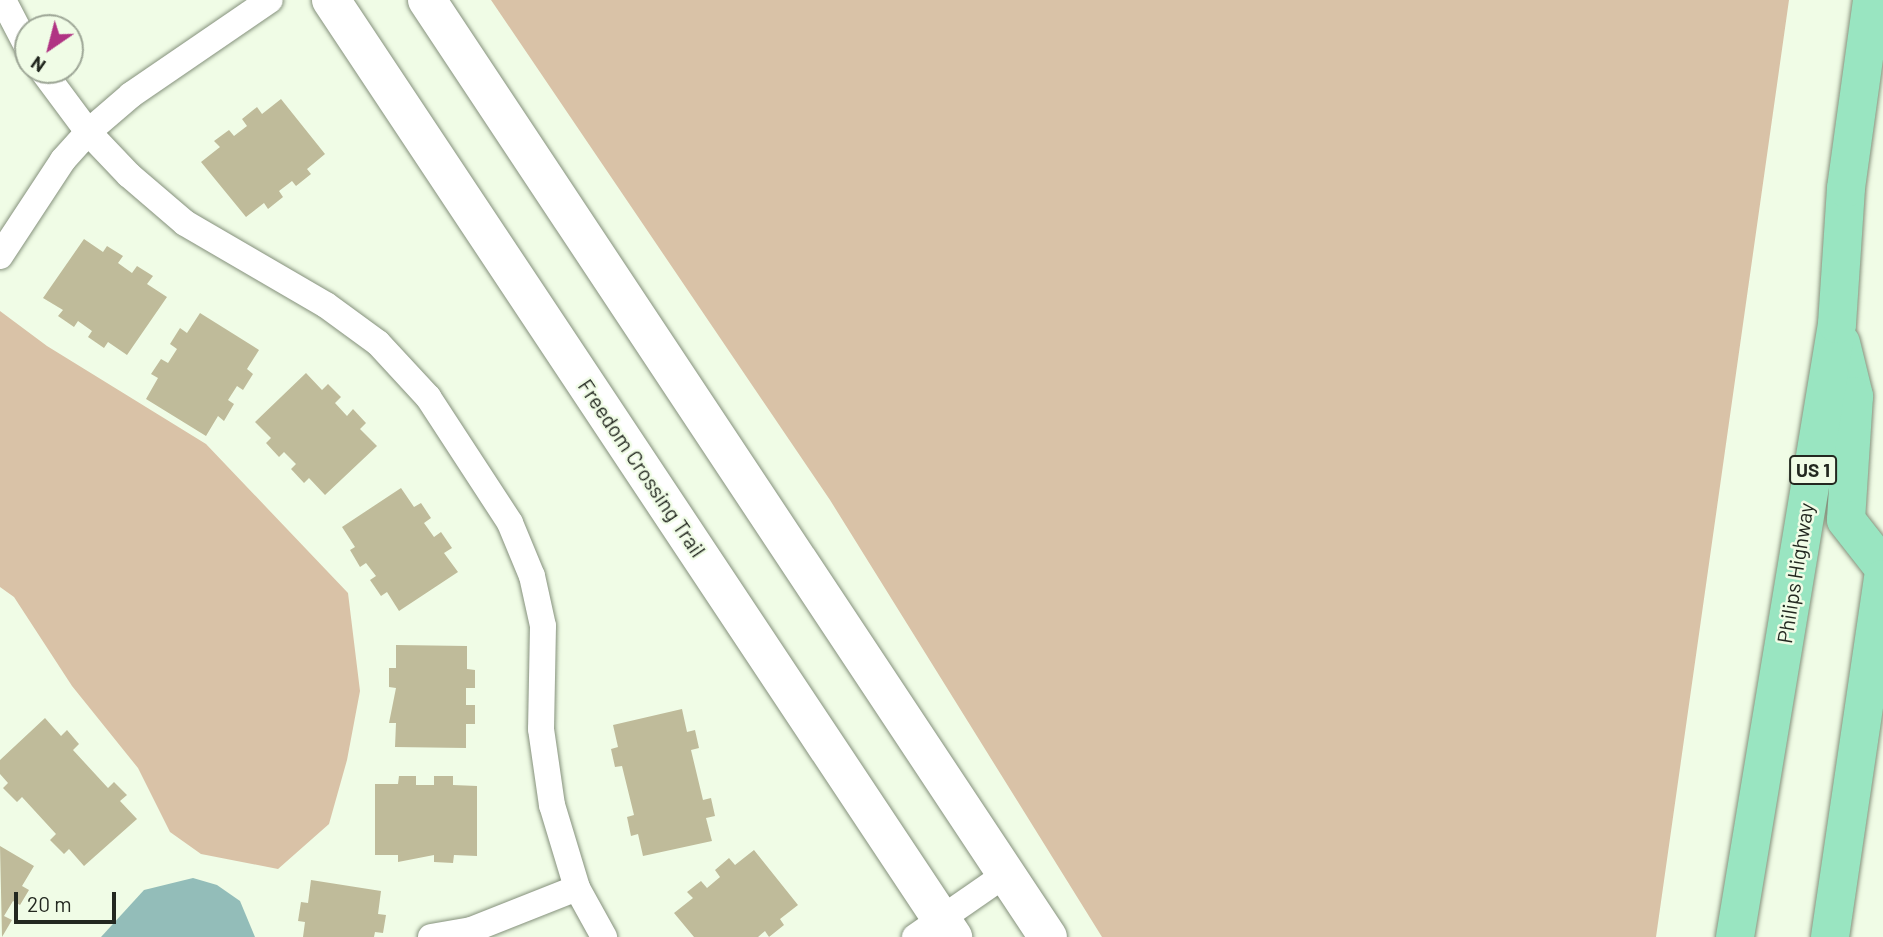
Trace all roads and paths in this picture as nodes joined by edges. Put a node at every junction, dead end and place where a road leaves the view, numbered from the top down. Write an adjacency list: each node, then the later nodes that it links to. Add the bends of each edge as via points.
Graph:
1 (3, 0): 6 (street)
2 (270, 0): 8 (street, via 131,95)
3 (331, 0): 15 (street, Freedom Crossing Trail)
4 (427, 0): 13 (street)
5 (1872, 0): 10 (main road, Philips Highway / US 1, via 1846,188)
6 (14, 21)
7 (52, 84): 8 (street)
8 (88, 132): 9 (street, via 62,160); 14 (street, via 185,223 326,305 378,343 428,397 510,523 532,576 544,626 543,742 552,805)
9 (0, 256)
10 (1837, 324): 11 (main road, via 1854,396 1846,520); 19 (main road, Philips Highway / US 1)
11 (1883, 567)
12 (1883, 579): 20 (main road)
13 (1006, 874): 15 (street); 18 (street)
14 (577, 888): 16 (street, via 471,930); 17 (street)
15 (937, 931)
16 (431, 937)
17 (604, 937)
18 (1048, 937)
19 (1735, 937)
20 (1830, 937)

